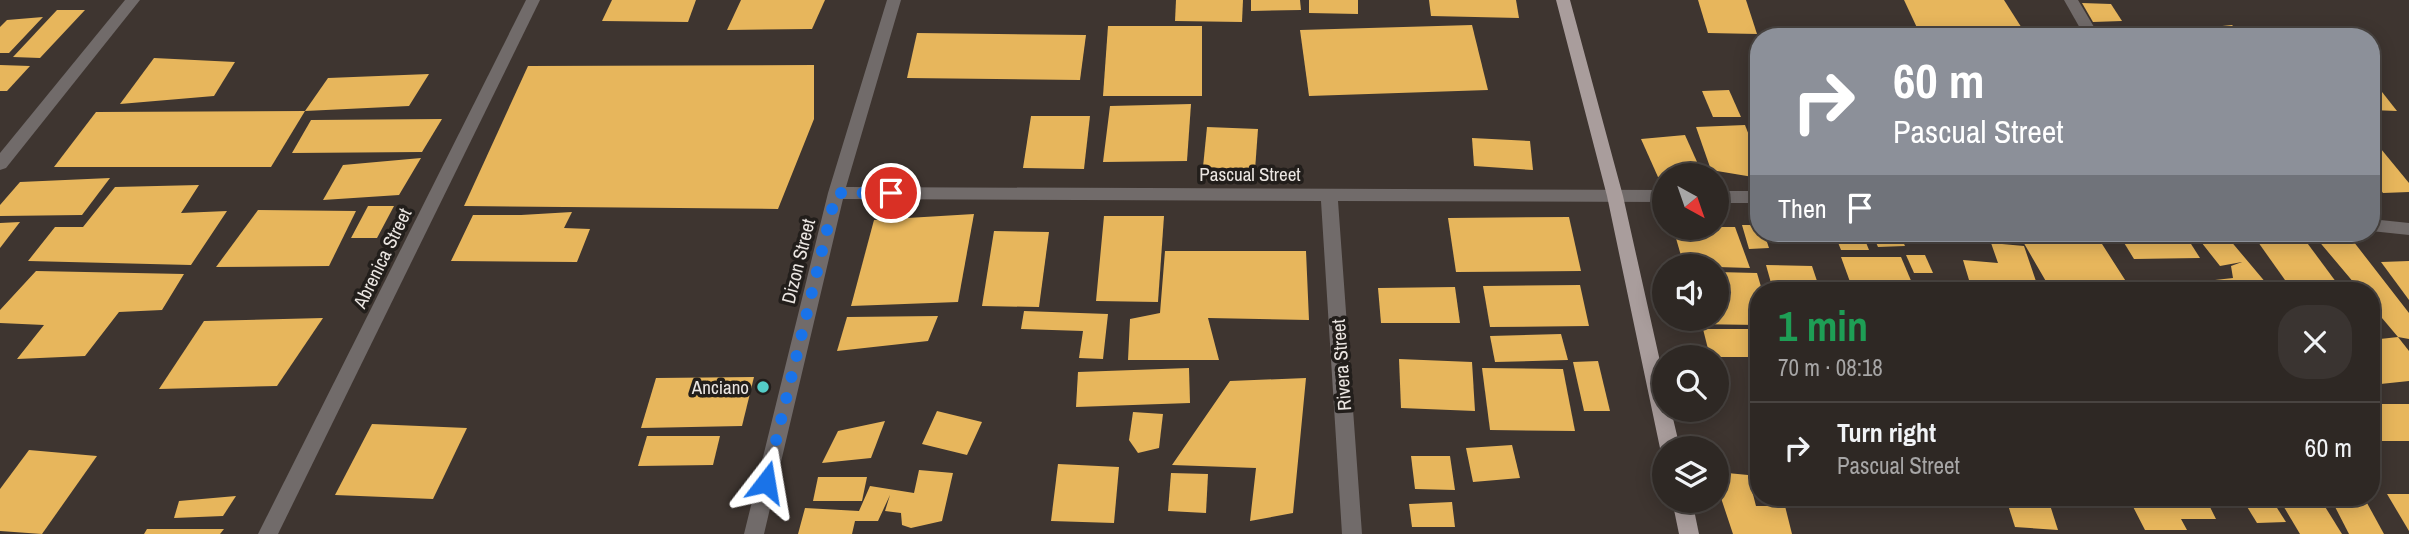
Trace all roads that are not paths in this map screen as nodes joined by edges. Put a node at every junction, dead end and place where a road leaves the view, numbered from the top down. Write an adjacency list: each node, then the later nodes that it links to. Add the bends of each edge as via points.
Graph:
1 (133, 0): 7 (street)
2 (533, 0): 18 (street, Abrenica Street)
3 (894, 0): 8 (street, Dizon Street)
4 (1563, 0): 10 (main road)
5 (2071, 0): 6 (street)
6 (2088, 28)
7 (0, 164)
8 (836, 193): 9 (street, Pascual Street); 19 (street, Dizon Street)
9 (1329, 195): 10 (street, Pascual Street); 20 (street, Rivera Street)
10 (1615, 196): 11 (street, Pascual Street); 16 (main road)
11 (1652, 196)
12 (1729, 197): 13 (street)
13 (1750, 197)
14 (2380, 226): 15 (street)
15 (2409, 229)
16 (1667, 436)
17 (1685, 513): 21 (main road)
18 (268, 534)
19 (754, 534)
20 (1352, 534)
21 (1689, 534)

